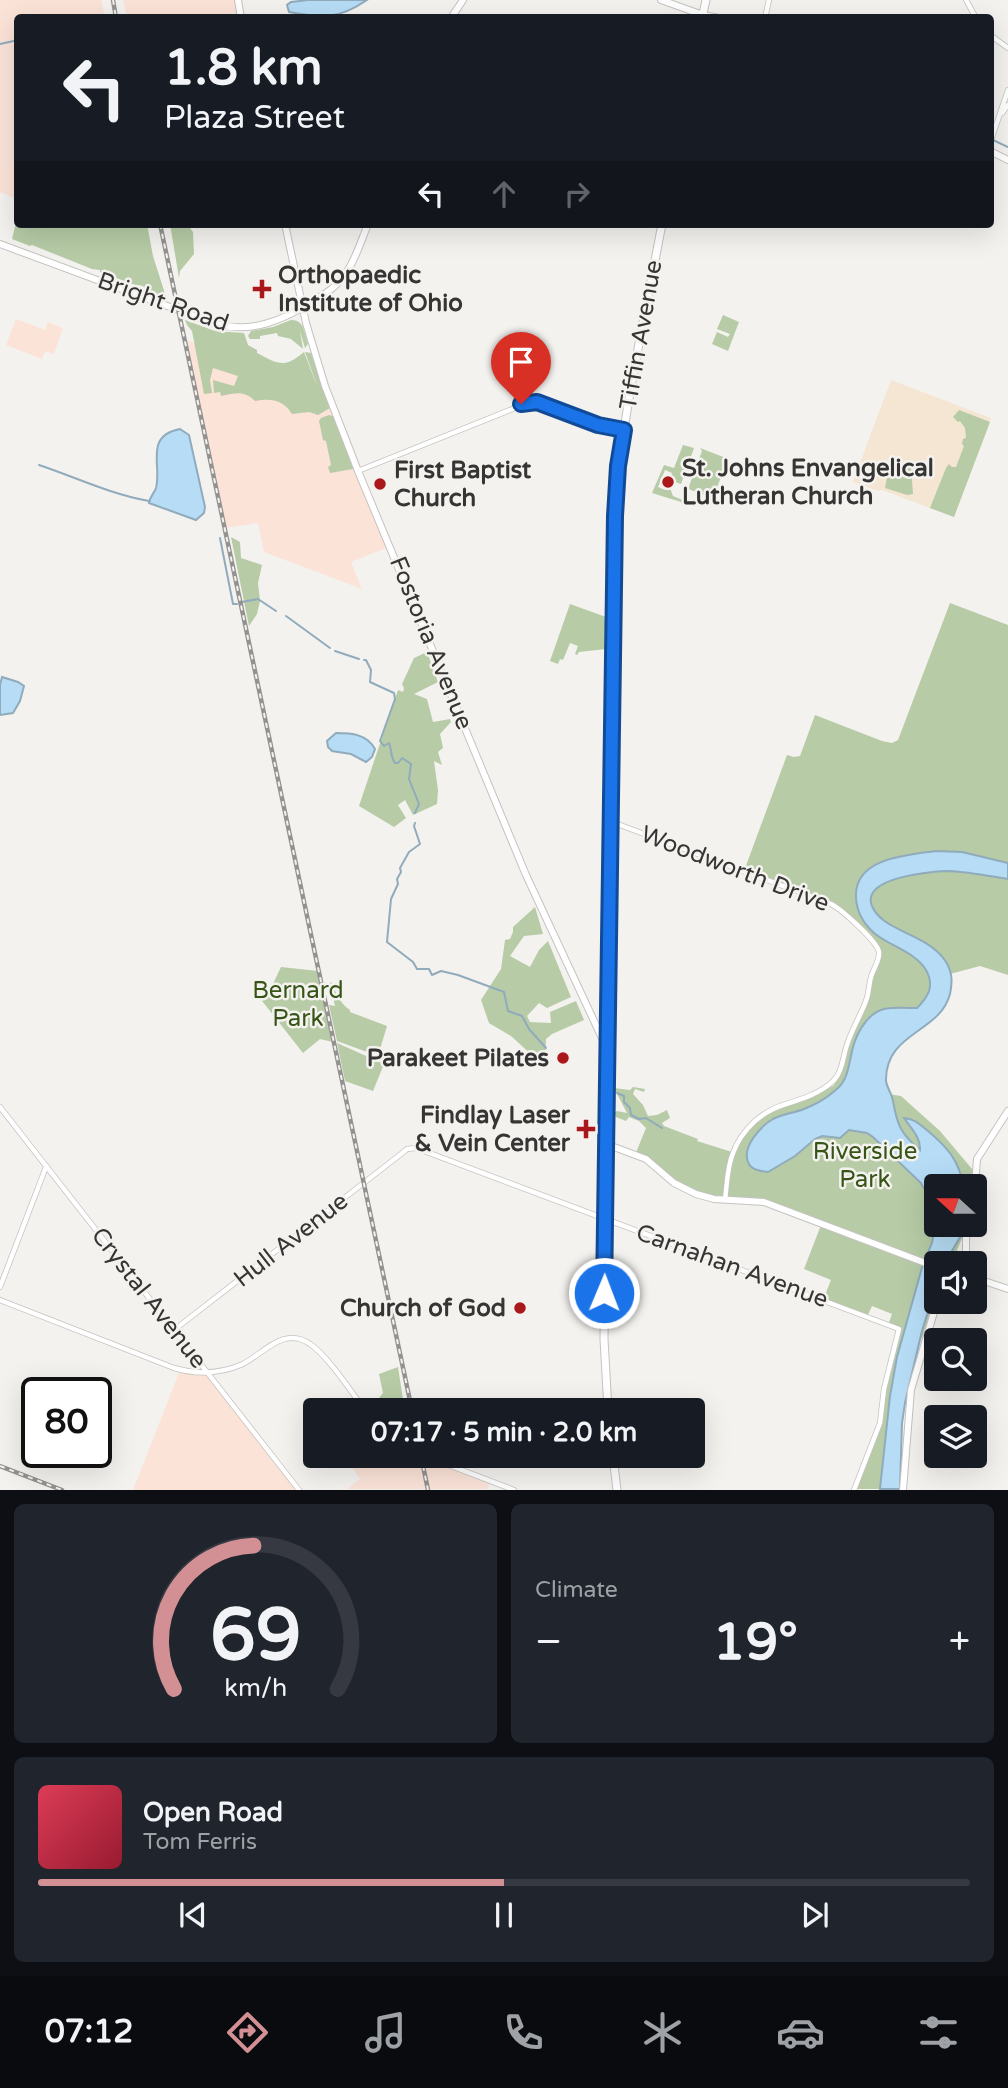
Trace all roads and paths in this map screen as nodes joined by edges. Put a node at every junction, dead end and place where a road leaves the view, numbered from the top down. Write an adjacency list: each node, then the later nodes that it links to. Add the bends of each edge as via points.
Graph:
1 (661, 0): 2 (main road)
2 (697, 14)
3 (1008, 90): 5 (street)
4 (1008, 105): 5 (street)
5 (1001, 114): 6 (street)
6 (994, 132)
7 (286, 228): 11 (main road, Fostoria Avenue)
8 (366, 228): 11 (main road, Bright Road, via 344,277)
9 (661, 228): 12 (highway, Tiffin Avenue)
10 (0, 244): 11 (main road, Bright Road, via 227,327 272,322)
11 (303, 308): 13 (main road, Fostoria Avenue, via 318,367)
12 (624, 430): 13 (street, via 530,402); 14 (highway, Tiffin Avenue, via 615,516)
13 (358, 471): 15 (main road, Fostoria Avenue, via 531,885)
14 (611, 822): 15 (highway, Tiffin Avenue); 22 (street, Woodworth Drive, via 831,904 876,945 878,957 867,999 838,1074 816,1093 772,1109 751,1125 732,1156)
15 (608, 1051): 18 (highway, Tiffin Avenue)
16 (0, 1107): 20 (street, Crystal Avenue)
17 (1008, 1111): 21 (main road, via 977,1159)
18 (606, 1144): 22 (main road, via 646,1159 691,1192); 23 (highway, Tiffin Avenue)
19 (407, 1149): 23 (street, Carnahan Avenue); 30 (street, Hull Avenue)
20 (46, 1166): 26 (street); 30 (street, Crystal Avenue)
21 (976, 1174)
22 (725, 1200): 24 (main road, via 764,1202)
23 (606, 1219): 33 (highway, Tiffin Avenue); 39 (street, Carnahan Avenue, via 899,1329 880,1423)
24 (924, 1263)
25 (987, 1282): 27 (main road)
26 (0, 1287)
27 (1008, 1289)
28 (0, 1300): 31 (street, via 174,1368)
29 (933, 1314): 40 (main road, via 911,1390)
30 (174, 1330): 31 (street, Crystal Avenue)
31 (208, 1374): 32 (street, via 245,1363 277,1341 292,1338 321,1354); 36 (street, Crystal Avenue)
32 (356, 1398)
33 (607, 1398)
34 (457, 1468): 37 (street)
35 (614, 1468): 38 (highway)
36 (299, 1489)
37 (514, 1489)
38 (617, 1489)
39 (854, 1489)
40 (903, 1489)

